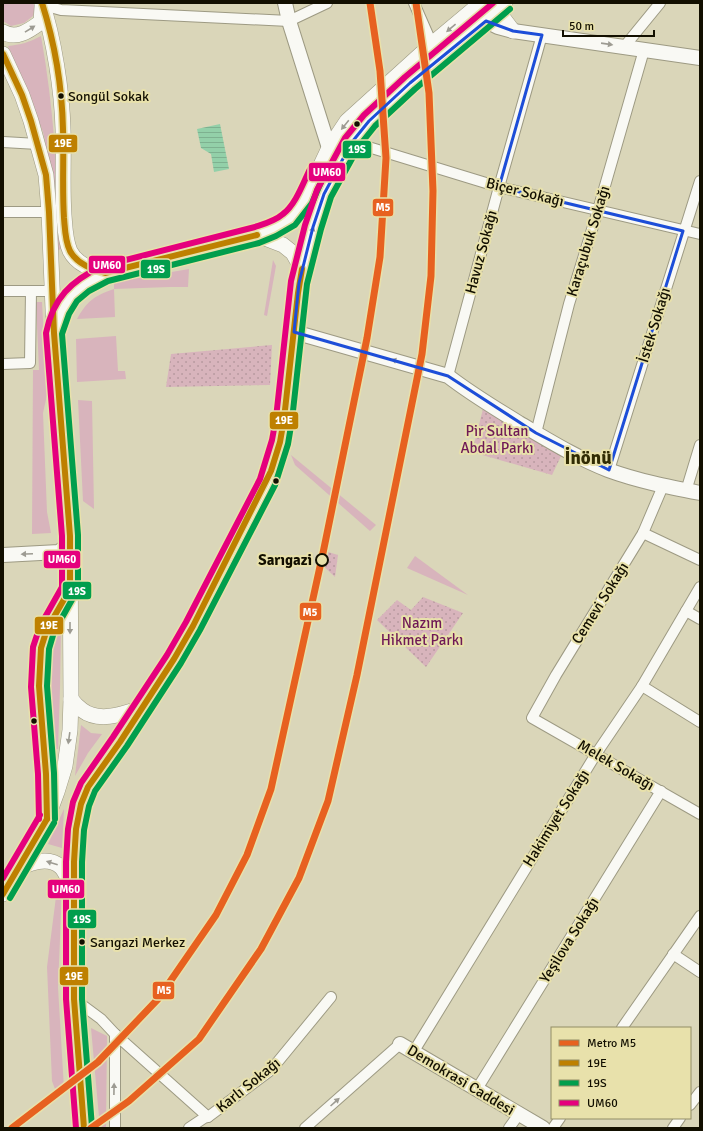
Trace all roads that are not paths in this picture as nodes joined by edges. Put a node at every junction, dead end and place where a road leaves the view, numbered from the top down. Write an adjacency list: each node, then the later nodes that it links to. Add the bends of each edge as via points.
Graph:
1 (285, 3): 9 (street)
2 (327, 3): 9 (street)
3 (414, 3): 13 (street)
4 (481, 3): 13 (main road, one-way to 13)
5 (660, 3): 14 (street)
6 (42, 4): 9 (street, via 61,10); 11 (main road, one-way to 6, via 8,35 31,30 41,22); 31 (main road, via 58,79 63,128 65,233 70,252 78,261 89,269)
7 (500, 5): 8 (main road); 10 (main road)
8 (486, 21): 10 (street); 19 (main road, via 410,83 369,121)
9 (289, 22): 21 (street)
10 (512, 31): 12 (street)
11 (3, 32)
12 (542, 36): 14 (street, one-way to 14); 23 (street, Havuz Sokağı)
13 (432, 44): 21 (main road, one-way to 21, via 347,121)
14 (624, 47): 15 (street)
15 (644, 50): 17 (street); 24 (street, Karaçubuk Sokağı)
16 (3, 54): 20 (main road, via 22,95)
17 (700, 58)
18 (3, 142): 20 (street)
19 (352, 142): 23 (street, Biçer Sokağı); 30 (main road, one-way to 19, via 324,194)
20 (38, 144): 26 (main road, via 46,175)
21 (329, 148): 29 (main road, via 305,199 289,220)
22 (700, 180): 27 (street, İstek Sokağı)
23 (499, 187): 24 (street, Biçer Sokağı); 38 (street, Havuz Sokağı)
24 (598, 210): 27 (street, Biçer Sokağı); 39 (street, Karaçubuk Sokağı, via 569,304)
25 (3, 212): 26 (street)
26 (49, 212): 34 (main road)
27 (683, 231): 28 (street, Biçer Sokağı); 41 (street, İstek Sokağı)
28 (700, 234)
29 (257, 235): 30 (main road, via 283,245 293,253); 31 (main road)
30 (302, 270): 35 (main road)
31 (105, 273): 36 (main road, via 75,291 58,316)
32 (3, 291): 33 (street)
33 (31, 291): 34 (street); 37 (street, via 30,363)
34 (52, 291): 36 (main road)
35 (294, 332): 38 (street, one-way to 35); 53 (main road, via 284,420 271,471 193,626)
36 (54, 334): 45 (main road)
37 (3, 364)
38 (448, 376): 39 (street)
39 (536, 433): 41 (street)
40 (700, 445): 43 (street)
41 (609, 470): 42 (street)
42 (663, 486): 43 (street); 44 (street, Cemevi Sokağı)
43 (693, 492)
44 (643, 533): 47 (street); 54 (street, Cemevi Sokağı)
45 (70, 536): 46 (street, one-way to 46, via 65,547 59,552); 52 (main road, one-way to 52)
46 (3, 554)
47 (700, 560)
48 (700, 587): 49 (street, Hakimiyet Sokağı)
49 (686, 611): 50 (street); 51 (street, Hakimiyet Sokağı)
50 (700, 619)
51 (642, 686): 55 (street); 56 (street, Hakimiyet Sokağı)
52 (71, 699): 53 (main road, via 83,711 96,716 110,716); 59 (main road, one-way to 59, via 65,766 59,785 47,819)
53 (141, 708): 60 (main road, via 88,787 81,804 76,829)
54 (532, 718): 56 (street, Melek Sokağı)
55 (700, 722)
56 (596, 754): 57 (street, Melek Sokağı); 70 (street, Hakimiyet Sokağı)
57 (661, 791): 58 (street, Melek Sokağı); 71 (street, Yeşilova Sokağı)
58 (700, 814)
59 (16, 870): 60 (main road, one-way to 59, via 62,867 53,862 29,863); 61 (main road)
60 (74, 892): 66 (main road)
61 (3, 894)
62 (700, 916): 63 (street)
63 (673, 954): 64 (street); 67 (street)
64 (700, 972)
65 (331, 997): 75 (street, Karlı Sokağı, via 271,1070)
66 (74, 999): 68 (street); 78 (main road)
67 (623, 1027)
68 (116, 1034): 75 (street); 79 (street, one-way to 68)
69 (400, 1044): 70 (street, Demokrasi Caddesi); 81 (street, one-way to 69)
70 (414, 1051): 71 (street, Demokrasi Caddesi)
71 (477, 1089): 74 (street, Demokrasi Caddesi)
72 (700, 1092): 73 (street)
73 (691, 1104)
74 (519, 1114): 82 (street); 83 (street, Demokrasi Caddesi)
75 (208, 1117): 80 (street, Karlı Sokağı)
76 (559, 1119): 84 (street)
77 (679, 1119): 85 (street)
78 (84, 1128)
79 (114, 1128)
80 (189, 1128)
81 (305, 1128)
82 (509, 1128)
83 (543, 1128)
84 (553, 1128)
85 (673, 1128)

